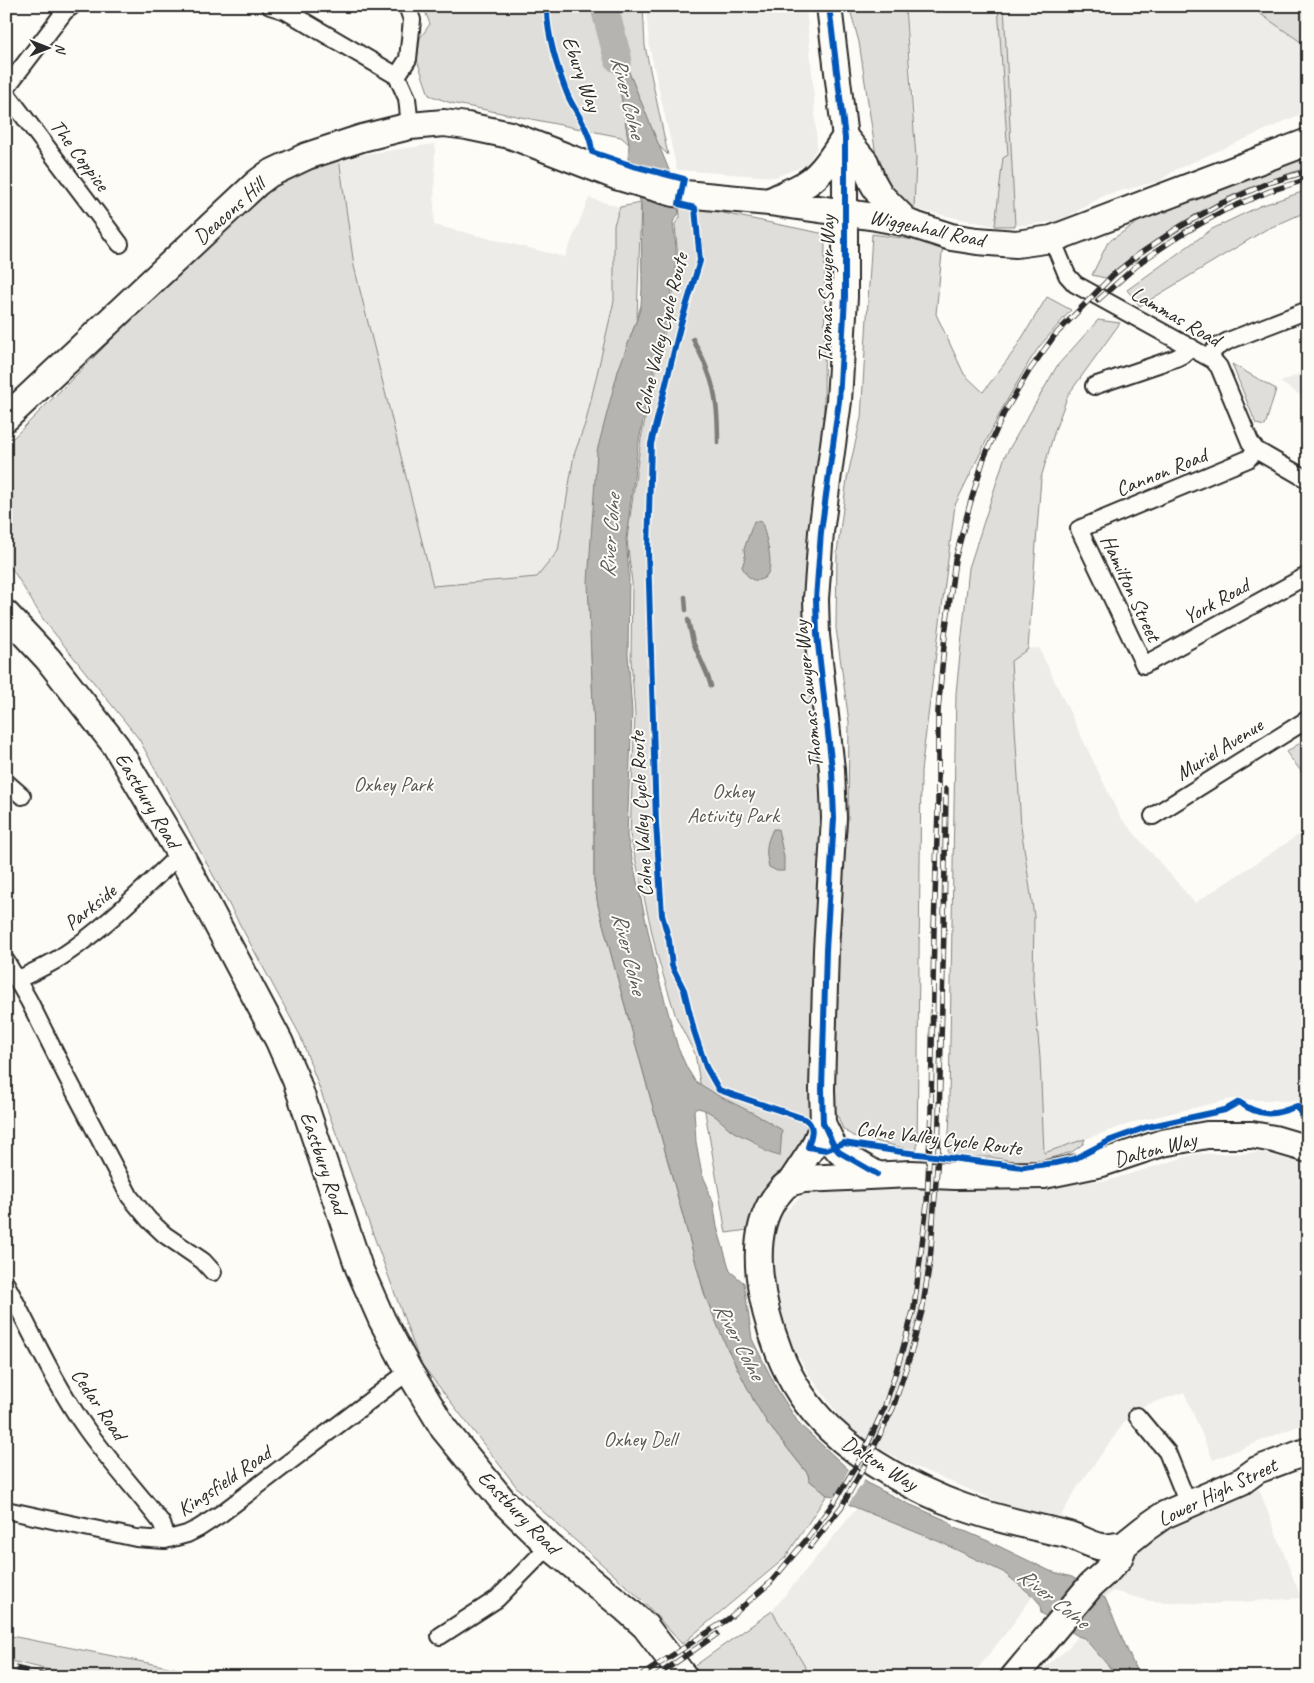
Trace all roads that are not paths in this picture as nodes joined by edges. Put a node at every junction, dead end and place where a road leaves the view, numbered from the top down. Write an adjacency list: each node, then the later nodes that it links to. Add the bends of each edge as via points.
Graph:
1 (72, 6): 6 (street)
2 (270, 6): 5 (street, via 286,11)
3 (407, 6): 5 (street, via 412,20 408,59)
4 (829, 6): 10 (street, Thomas Sawyer Way)
5 (397, 76): 8 (street, via 407,98)
6 (6, 88)
7 (6, 93): 16 (street, The Coppice)
8 (410, 126): 9 (main road, Deacons Hill, via 444,123); 21 (main road, Deacons Hill, via 307,156 257,183)
9 (510, 135): 12 (main road, Wiggenhall Road, via 590,167 674,193)
10 (845, 138): 12 (main road, via 813,179); 13 (street, Thomas Sawyer Way); 14 (main road, via 865,162 880,196)
11 (1308, 142): 15 (main road, Wiggenhall Road)
12 (769, 202): 13 (main road, Wiggenhall Road)
13 (844, 212): 14 (main road, Wiggenhall Road); 35 (street, Thomas Sawyer Way, via 845,297 840,391 820,532 816,599 834,818 826,950)
14 (908, 222): 15 (main road, Wiggenhall Road, via 952,237 977,241 1016,244)
15 (1052, 239): 18 (street, Lammas Road, via 1067,275 1075,284)
16 (120, 244)
17 (1308, 310): 19 (street, via 1228,341)
18 (1191, 347): 19 (street, Lammas Road); 20 (street, via 1182,356)
19 (1208, 357): 22 (street, Lammas Road, via 1219,366)
20 (1094, 386)
21 (6, 418)
22 (1256, 450): 23 (street); 24 (street, Cannon Road, via 1248,459)
23 (1308, 480)
24 (1080, 529): 27 (street, Hamilton Street)
25 (1308, 575): 27 (street, York Road)
26 (6, 614): 32 (main road, Eastbury Road, via 48,660 116,746)
27 (1144, 665)
28 (1308, 719): 31 (street, Muriel Avenue)
29 (6, 782): 30 (street)
30 (22, 796)
31 (1153, 816)
32 (180, 854): 34 (street, Parkside, via 125,907 62,956); 41 (main road, Eastbury Road, via 282,1048 296,1080 359,1268)
33 (6, 961): 34 (street)
34 (17, 980): 39 (street, via 127,1190 149,1220)
35 (823, 1123): 37 (street, Thomas Sawyer Way, via 839,1152); 38 (street, Thomas Sawyer Way, via 813,1147)
36 (1308, 1150): 37 (main road, Dalton Way, via 1274,1138 1207,1135 1162,1143 1102,1163 1044,1175)
37 (877, 1174): 38 (main road, Dalton Way)
38 (790, 1182): 47 (main road, Dalton Way, via 777,1195 763,1220 759,1259 767,1315 779,1353 801,1396 829,1429 852,1449 926,1491 960,1506)
39 (213, 1272)
40 (6, 1284): 46 (street, Cedar Road, via 74,1410 161,1522)
41 (409, 1371): 46 (street, Kingsfield Road, via 222,1513 199,1528); 49 (main road, Eastbury Road, via 444,1429 503,1501)
42 (1137, 1416): 44 (street, via 1167,1452)
43 (1308, 1451): 44 (main road, Lower High Street, via 1257,1470 1242,1481)
44 (1188, 1504): 48 (main road, Lower High Street, via 1164,1515)
45 (6, 1510): 46 (street, Kingsfield Road, via 136,1538)
46 (165, 1540)
47 (1090, 1542): 48 (main road, Dalton Way, via 1101,1546); 50 (main road, Lower High Street, via 1095,1559)
48 (1124, 1545): 50 (main road, Lower High Street, via 1119,1558)
49 (549, 1546): 51 (street, via 498,1599); 52 (main road, Eastbury Road, via 644,1626)
50 (1091, 1584): 53 (main road, Lower High Street)
51 (440, 1636)
52 (684, 1677)
53 (1014, 1677)

